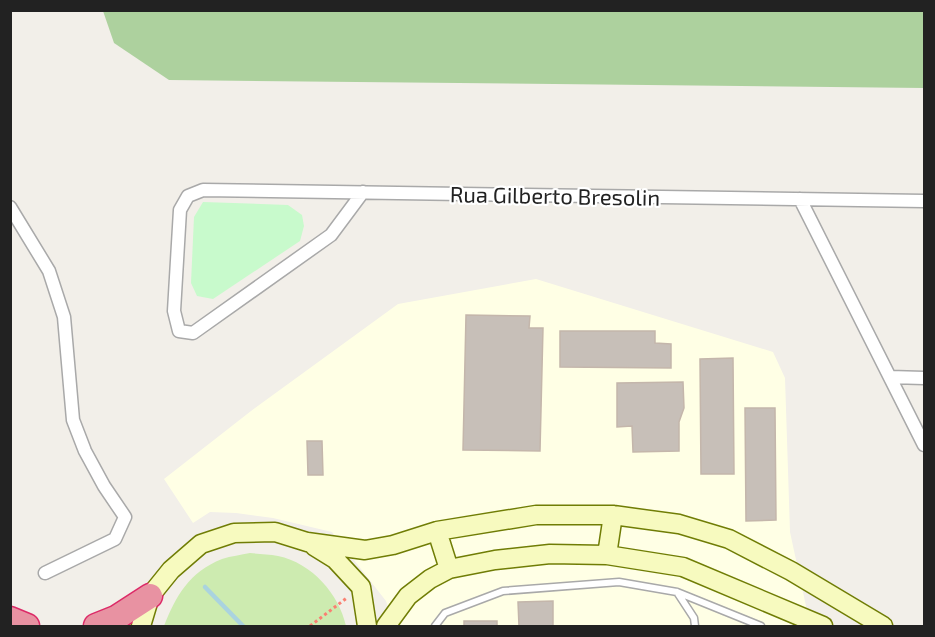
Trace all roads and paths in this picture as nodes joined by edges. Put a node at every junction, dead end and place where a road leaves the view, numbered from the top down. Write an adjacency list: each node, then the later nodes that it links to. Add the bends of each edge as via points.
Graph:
1 (363, 192): 1 (street, Rua Gilberto Bresolin, via 331,235 193,333 179,331 174,311 179,221 188,196 203,190); 2 (street, Rua Gilberto Bresolin)
2 (800, 199): 3 (street, Rua Gilberto Bresolin); 5 (street)
3 (924, 201)
4 (10, 207): 13 (street, via 50,271 64,318 73,420 95,469 125,518 115,539)
5 (890, 377): 6 (street); 7 (street)
6 (924, 378)
7 (924, 445)
8 (613, 515): 9 (main road, via 536,515); 11 (main road); 28 (main road, via 679,524 729,539)
9 (438, 531): 10 (main road, via 364,550); 12 (main road)
10 (307, 542): 14 (main road, via 335,559); 16 (main road, via 275,532 234,533 201,544 171,570)
11 (608, 555): 12 (main road, via 549,554); 27 (main road, via 683,567)
12 (449, 569): 23 (main road, via 408,596)
13 (45, 573)
14 (361, 587): 21 (path); 22 (main road)
15 (677, 592): 24 (lane, via 619,582 503,591 446,613); 25 (lane, via 694,618); 26 (lane)
16 (150, 596): 19 (highway); 20 (main road)
17 (10, 619): 18 (highway)
18 (27, 627)
19 (96, 627)
20 (141, 627)
21 (310, 627)
22 (367, 627)
23 (387, 627)
24 (435, 627)
25 (695, 627)
26 (761, 627)
27 (823, 627)
28 (883, 627)

